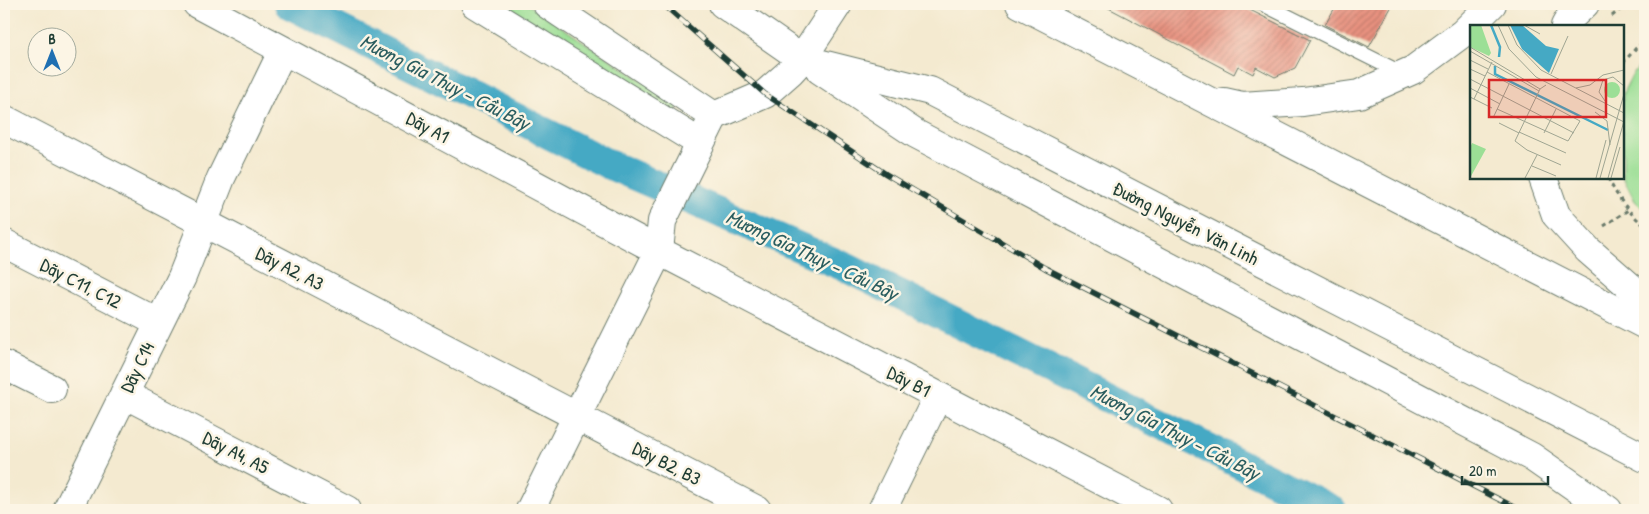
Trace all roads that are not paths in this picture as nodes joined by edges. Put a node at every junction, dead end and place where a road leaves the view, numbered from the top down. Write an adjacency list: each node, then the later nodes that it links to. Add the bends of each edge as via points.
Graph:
1 (197, 4): 13 (main road, Dãy A1)
2 (475, 4): 19 (main road)
3 (547, 4): 17 (main road)
4 (724, 4): 14 (main road, Đường Nguyễn Văn Linh)
5 (838, 4): 14 (main road)
6 (1020, 4): 16 (main road)
7 (1263, 4): 15 (lane)
8 (1492, 4): 10 (main road)
9 (1585, 4): 11 (main road)
10 (1471, 25)
11 (1566, 25)
12 (1470, 26): 15 (main road)
13 (283, 50): 21 (main road, Dãy C14, via 226,167); 23 (main road, Dãy A1)
14 (802, 58): 17 (main road, via 764,94); 32 (main road, Đường Nguyễn Văn Linh, via 930,91); 39 (main road, via 916,134 1532,457)
15 (1403, 74): 16 (main road, via 1359,94 1303,102 1242,106)
16 (1199, 95): 26 (main road)
17 (714, 116): 19 (main road)
18 (4, 119): 21 (main road, Dãy A2, A3)
19 (696, 151): 23 (main road, via 662,221)
20 (1543, 179): 24 (main road, via 1556,215 1595,239 1635,291)
21 (204, 223): 25 (main road, Dãy C14); 31 (main road, Dãy A2, A3)
22 (4, 244): 25 (main road, Dãy C11, C12)
23 (658, 251): 30 (main road, Dãy B1); 31 (main road)
24 (1645, 298)
25 (159, 323): 29 (main road, Dãy C14)
26 (1645, 325)
27 (4, 365): 28 (main road)
28 (52, 389)
29 (124, 394): 33 (main road, Dãy C14); 34 (main road, Dãy A4, A5)
30 (938, 396): 37 (main road); 38 (main road, Dãy B1)
31 (577, 417): 35 (main road); 36 (main road, Dãy B2, B3)
32 (1645, 458)
33 (67, 510)
34 (347, 510)
35 (530, 510)
36 (757, 510)
37 (882, 510)
38 (1158, 510)
39 (1608, 510)

